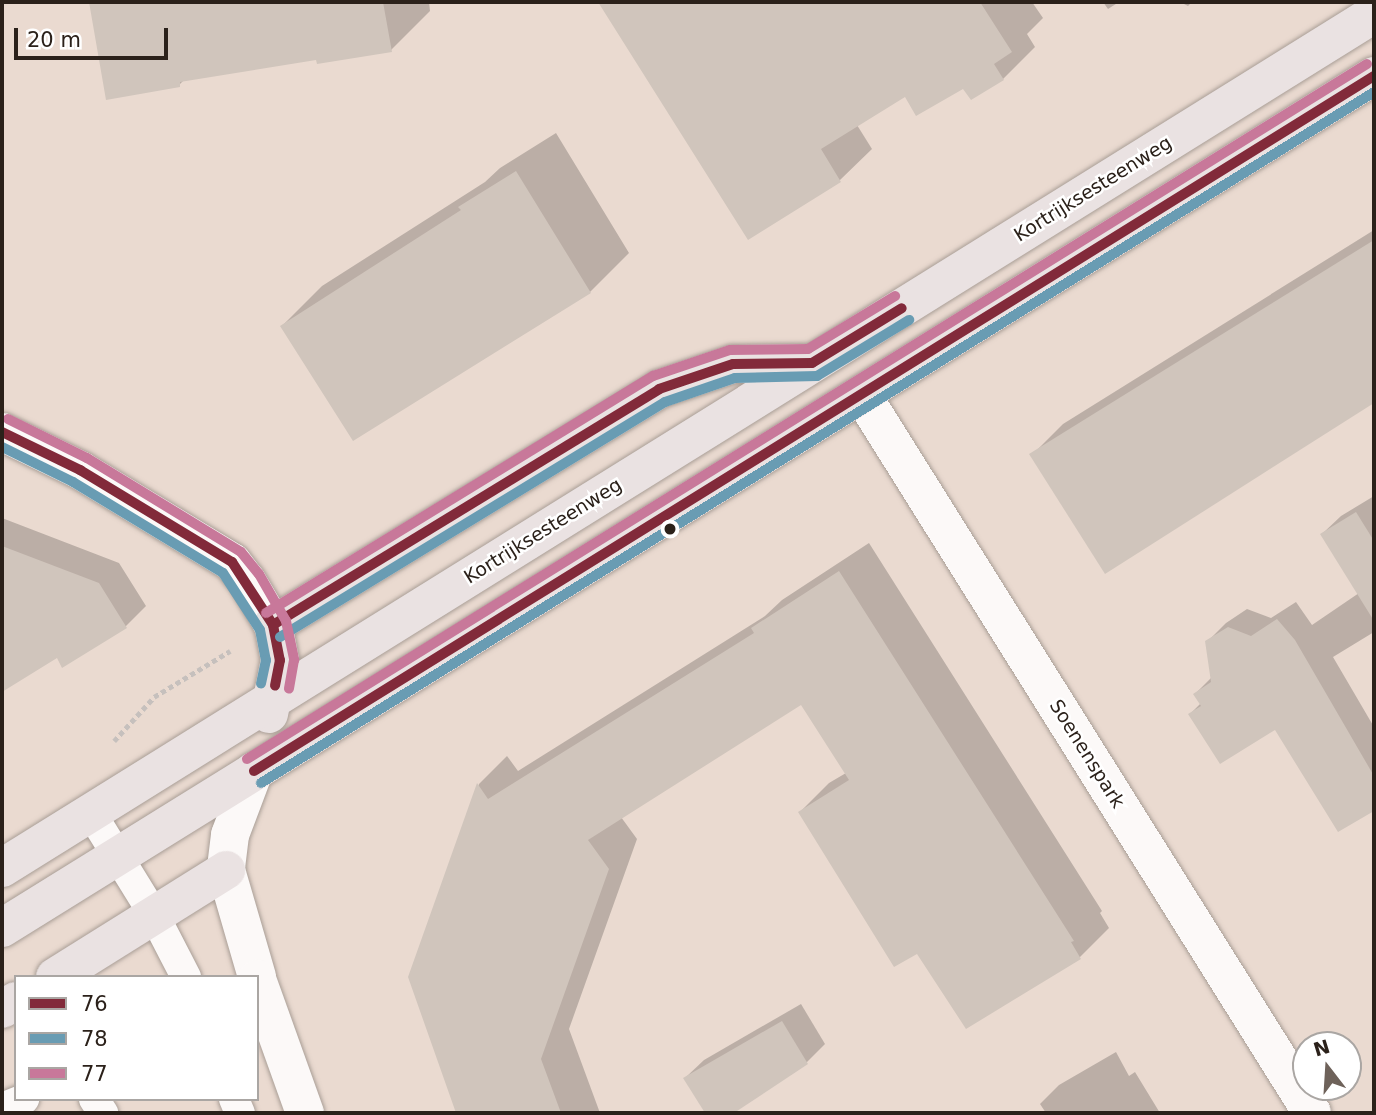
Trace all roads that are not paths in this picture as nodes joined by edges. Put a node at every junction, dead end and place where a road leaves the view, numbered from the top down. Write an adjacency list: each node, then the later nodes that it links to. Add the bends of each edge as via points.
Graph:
1 (1374, 14): 3 (main road, Kortrijksesteenweg)
2 (1374, 76): 4 (main road)
3 (813, 363): 6 (main road, via 733,364 659,389); 7 (main road, Kortrijksesteenweg)
4 (862, 396): 8 (main road); 22 (street, Soenenspark)
5 (2, 432): 6 (street, via 80,470 232,562)
6 (273, 625): 7 (main road, via 280,660)
7 (273, 699): 8 (main road); 9 (main road, Kortrijksesteenweg)
8 (254, 771): 10 (main road); 12 (street, via 230,835)
9 (91, 813): 10 (lane); 11 (main road, Kortrijksesteenweg)
10 (118, 857): 13 (lane); 14 (main road)
11 (2, 868)
12 (226, 870): 13 (main road); 17 (street)
13 (154, 915): 15 (main road); 16 (lane)
14 (2, 928)
15 (58, 975)
16 (185, 975)
17 (256, 975)
18 (259, 984): 21 (street)
19 (19, 1101): 20 (lane)
20 (2, 1108)
21 (305, 1113)
22 (1312, 1113)

